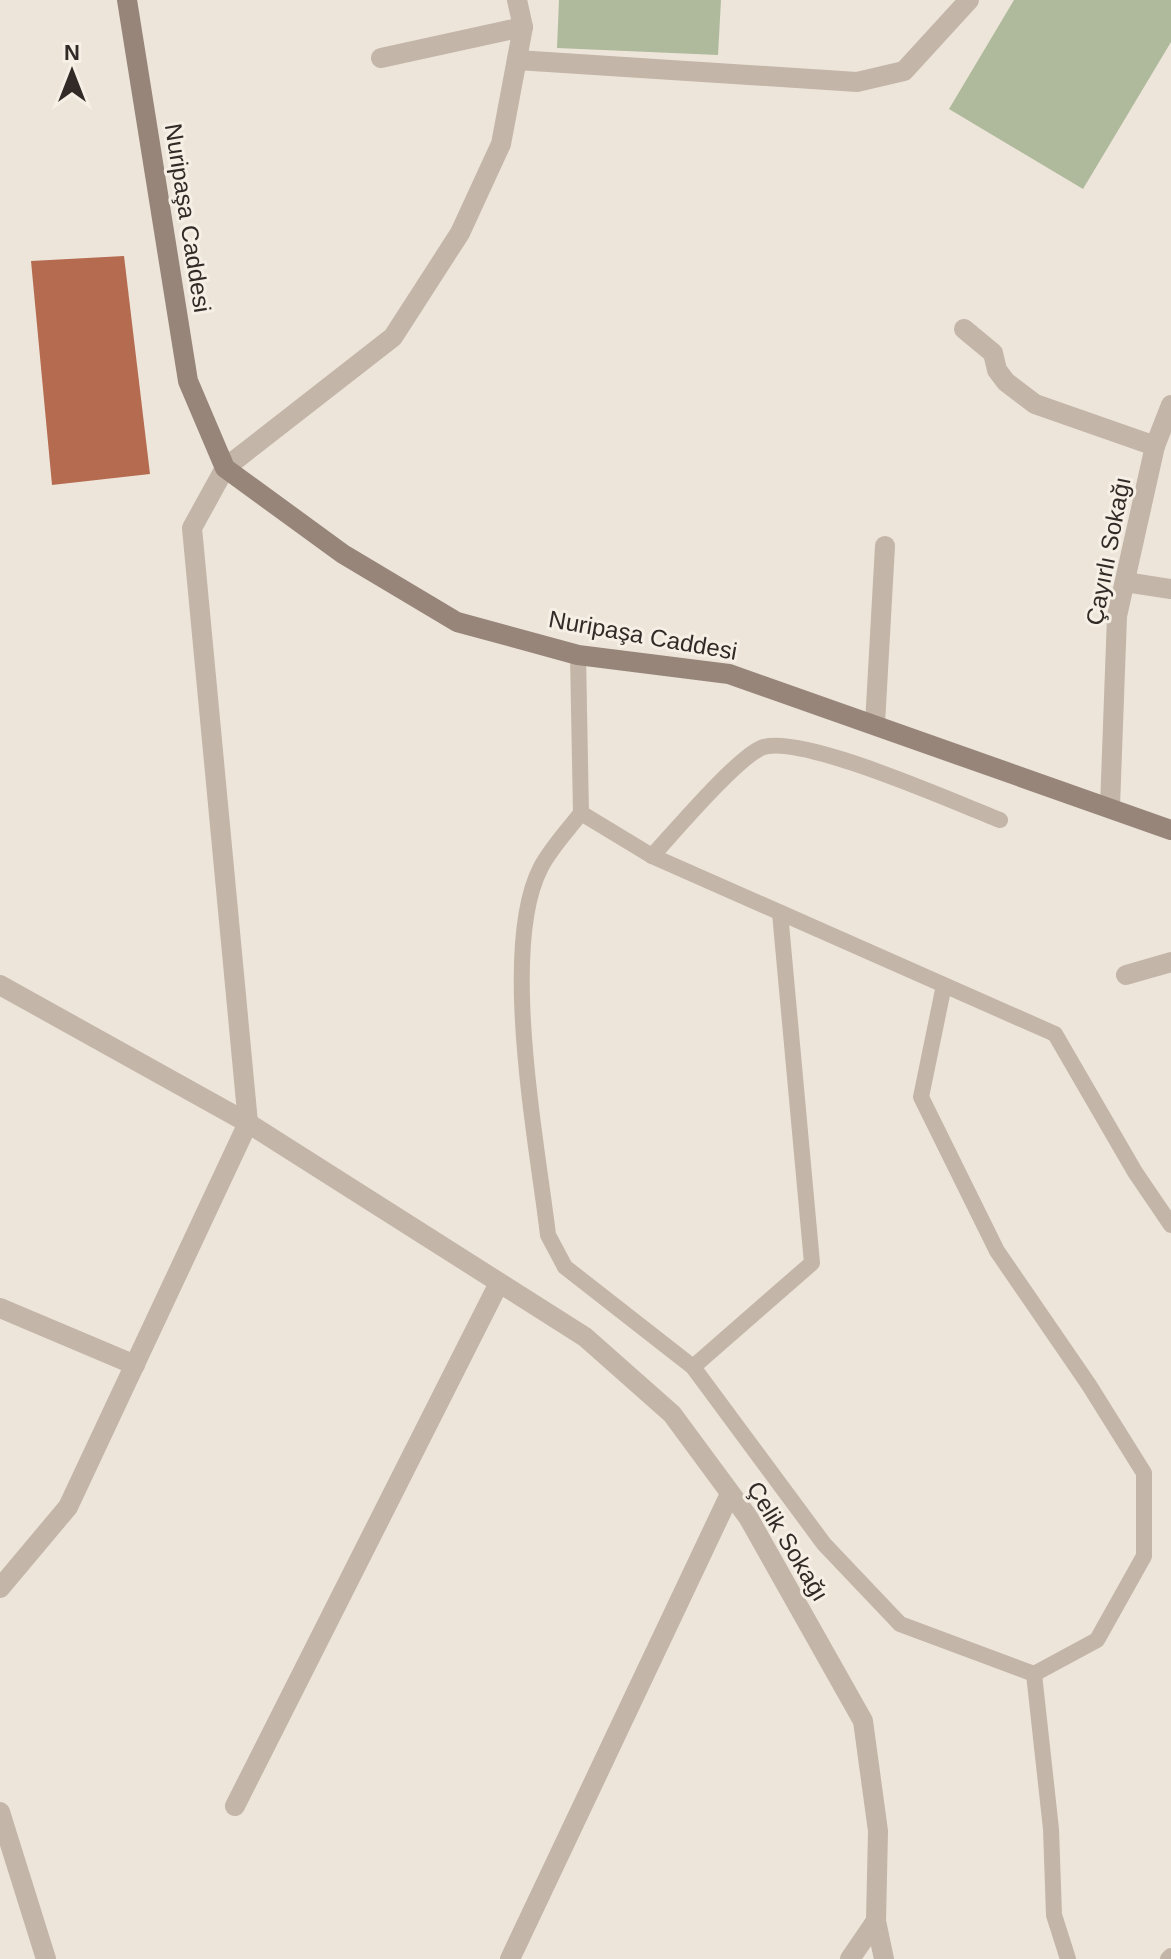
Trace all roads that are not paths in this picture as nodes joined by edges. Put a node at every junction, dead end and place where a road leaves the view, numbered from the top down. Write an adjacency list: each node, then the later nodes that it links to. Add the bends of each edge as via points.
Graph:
1 (127, 0): 10 (street, Nuripaşa Caddesi, via 188,381)
2 (517, 0): 4 (street)
3 (969, 0): 6 (street, via 904,71 857,82)
4 (523, 27): 5 (street); 6 (street)
5 (381, 58)
6 (517, 60): 10 (street, via 501,144 460,233 393,337)
7 (964, 329): 9 (street, via 993,353 1006,382 1035,404)
8 (1171, 405): 9 (street, Çayırlı Sokağı)
9 (1155, 446): 12 (street, Çayırlı Sokağı)
10 (225, 468): 14 (street, Nuripaşa Caddesi, via 343,554 457,622); 26 (street, via 192,528)
11 (885, 546): 15 (street)
12 (1125, 582): 13 (street); 16 (street, Çayırlı Sokağı, via 1117,616)
13 (1171, 589)
14 (578, 655): 15 (street, Nuripaşa Caddesi, via 729,674); 17 (lane)
15 (875, 724): 16 (street, Nuripaşa Caddesi)
16 (1110, 807): 19 (street, Nuripaşa Caddesi)
17 (581, 813): 20 (lane); 31 (lane, via 541,866 523,921 523,1005 548,1235 565,1267)
18 (1000, 820): 20 (lane, via 812,750 776,743 747,758)
19 (1171, 830)
20 (652, 856): 21 (lane)
21 (780, 913): 25 (lane); 31 (lane, via 812,1263)
22 (1171, 962): 23 (street)
23 (1126, 975)
24 (0, 985): 26 (street, Çelik Sokağı)
25 (944, 985): 27 (lane, via 1055,1034); 34 (lane, via 921,1097 997,1251 1144,1473 1144,1556 1097,1640)
26 (248, 1123): 28 (street, Çelik Sokağı); 30 (street)
27 (1171, 1225)
28 (499, 1283): 32 (street, Çelik Sokağı, via 585,1337 672,1414); 35 (street)
29 (0, 1308): 30 (street)
30 (135, 1365): 33 (street, via 68,1507)
31 (693, 1367): 34 (lane, via 824,1544 900,1624)
32 (730, 1494): 37 (street, Çelik Sokağı, via 863,1721 878,1831); 39 (street)
33 (0, 1588)
34 (1034, 1674): 42 (lane, via 1051,1829 1054,1915)
35 (235, 1806)
36 (0, 1812): 38 (street)
37 (876, 1921): 40 (street); 41 (street, Çelik Sokağı)
38 (46, 1959)
39 (510, 1959)
40 (850, 1959)
41 (884, 1959)
42 (1068, 1959)

